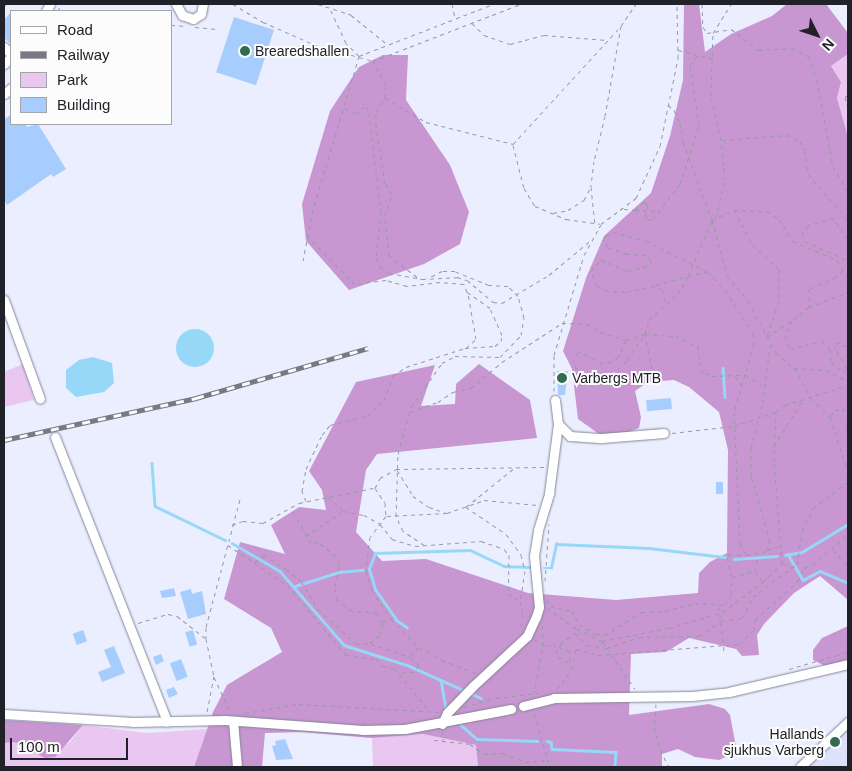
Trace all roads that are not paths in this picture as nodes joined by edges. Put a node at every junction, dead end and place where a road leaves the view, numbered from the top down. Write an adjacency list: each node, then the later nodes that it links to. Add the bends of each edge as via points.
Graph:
1 (176, 4): 2 (street, via 182,15 193,19 201,14)
2 (203, 4)
3 (4, 300): 4 (street)
4 (40, 399)
5 (555, 400): 6 (street)
6 (558, 424): 7 (street, via 565,432 580,438); 16 (street, via 546,505 534,556 539,606 527,636 447,713)
7 (664, 433)
8 (55, 437): 14 (street)
9 (848, 664): 10 (street, via 729,692 554,698)
10 (528, 704)
11 (511, 709): 16 (street)
12 (4, 714): 14 (street)
13 (233, 720): 14 (street); 16 (street, via 363,730); 17 (street)
14 (167, 722)
15 (848, 722): 18 (street)
16 (442, 724)
17 (238, 767)
18 (800, 767)

